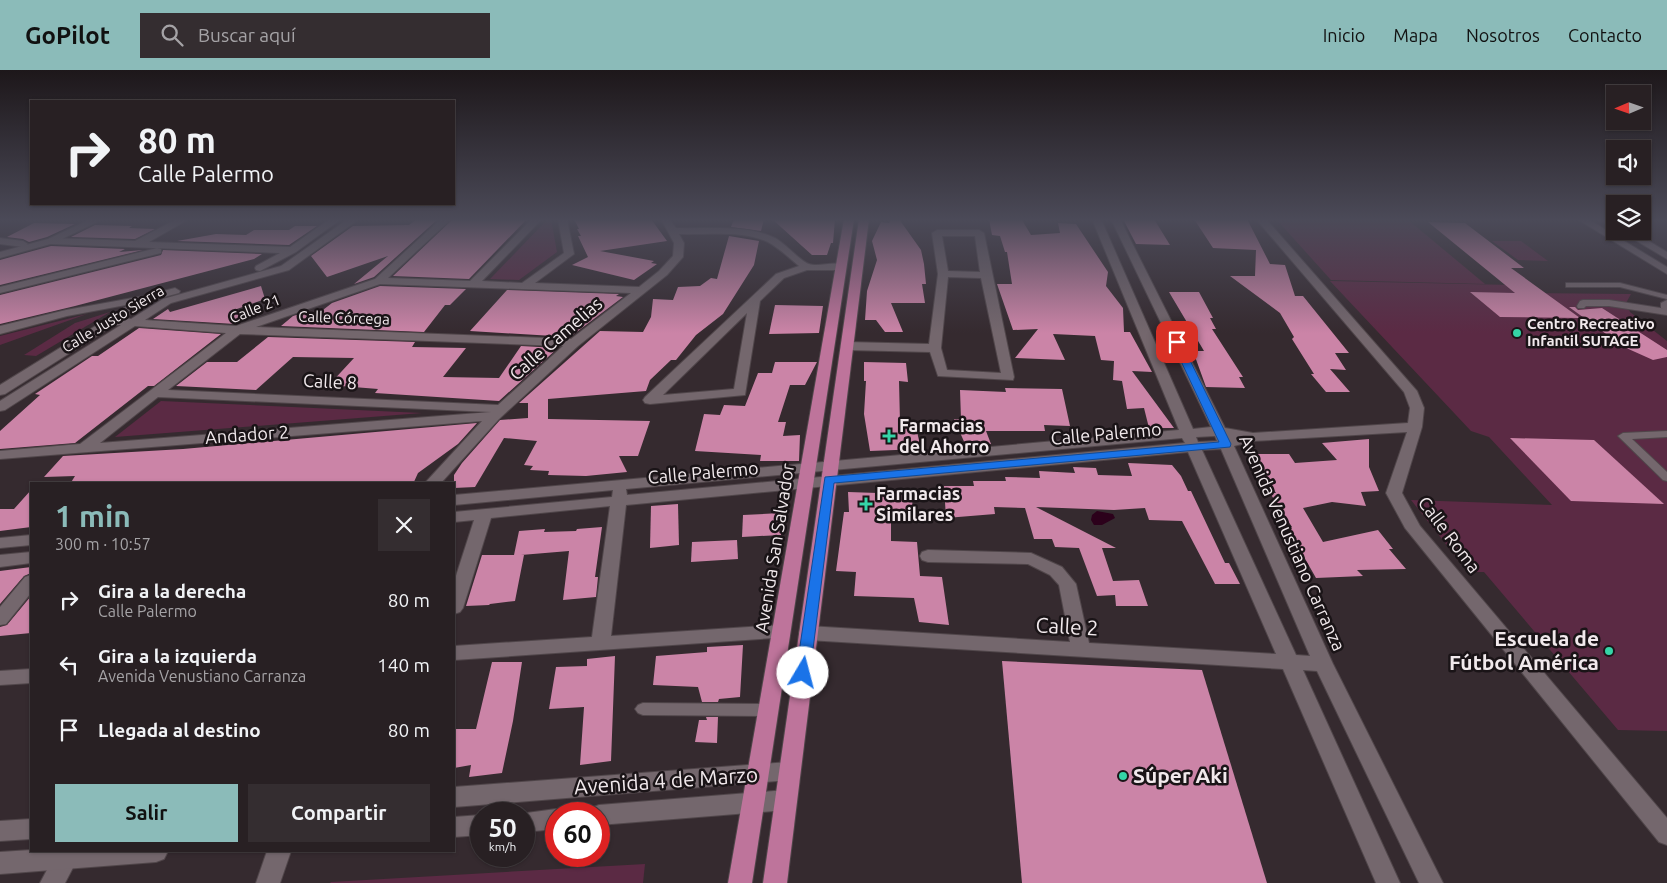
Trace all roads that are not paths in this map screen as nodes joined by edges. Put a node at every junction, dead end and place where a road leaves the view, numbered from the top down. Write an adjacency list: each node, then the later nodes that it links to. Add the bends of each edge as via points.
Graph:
1 (135, 257): 26 (street)
2 (280, 257): 29 (street, Calle Justo Sierra, via 263,267)
3 (301, 257): 35 (street, Calle Justo Sierra, via 285,268 167,301)
4 (405, 257): 22 (street, Calle 21)
5 (500, 257): 23 (street)
6 (565, 257): 24 (street)
7 (678, 257): 27 (street, Calle Camelias)
8 (794, 257): 17 (street)
9 (843, 257): 18 (main road, Avenida San Salvador)
10 (859, 257): 39 (main road)
11 (941, 257): 20 (street)
12 (983, 257): 21 (street)
13 (1112, 257): 48 (street)
14 (1134, 257): 47 (street, Avenida Venustiano Carranza)
15 (1294, 257): 45 (street, Calle Roma, via 1410,391 1417,408)
16 (1644, 257): 19 (street)
17 (806, 266): 18 (street); 30 (street, via 780,276)
18 (841, 267): 52 (main road, Avenida San Salvador)
19 (1667, 271)
20 (943, 274): 21 (street); 40 (street)
21 (986, 275): 40 (street, via 1008,377 942,373)
22 (379, 281): 23 (street); 37 (street, Calle 21)
23 (473, 284): 24 (street)
24 (526, 285): 27 (street)
25 (1568, 285): 28 (lane, via 1620,285)
26 (0, 290)
27 (641, 290): 38 (street, Calle Camelias)
28 (1667, 297)
29 (149, 298): 34 (street, Calle Justo Sierra); 36 (street, via 66,313)
30 (755, 302): 30 (street, via 740,392 650,400)
31 (1667, 303): 33 (street)
32 (1581, 306): 33 (lane, via 1583,302 1597,302)
33 (1667, 310)
34 (112, 321): 35 (street, Calle Córcega); 41 (street, Calle Justo Sierra)
35 (133, 322): 37 (street, Calle Córcega); 43 (street, Calle Justo Sierra)
36 (0, 330)
37 (237, 330): 38 (street, Calle Córcega); 42 (street, Calle 21)
38 (574, 343): 44 (street, Calle Camelias)
39 (847, 346): 40 (street); 51 (main road)
40 (935, 348)
41 (0, 391)
42 (156, 393): 44 (street, Calle 8); 49 (street, Calle 21)
43 (0, 407)
44 (498, 413): 49 (street, Andador 2); 54 (street, Calle Camelias)
45 (1415, 427): 47 (street, Calle Palermo); 88 (street, Calle Roma, via 1394,493 1414,528)
46 (1667, 434): 53 (lane, via 1623,436)
47 (1223, 438): 48 (street, Calle Palermo); 73 (street, Avenida Venustiano Carranza)
48 (1191, 439): 51 (street, Calle Palermo); 72 (street)
49 (84, 448): 50 (street, Andador 2)
50 (0, 455)
51 (830, 472): 52 (street, Calle Palermo); 68 (main road)
52 (807, 475): 55 (street, Calle Palermo); 67 (main road, Avenida San Salvador)
53 (1667, 478)
54 (433, 482)
55 (620, 493): 56 (street, Calle Palermo); 57 (street, Calle Palermo); 69 (street)
56 (455, 500)
57 (484, 514): 58 (street, Calle Palermo); 65 (street)
58 (455, 517)
59 (30, 540): 60 (street)
60 (0, 543)
61 (928, 556): 70 (street, via 1031,559 1056,571 1067,584)
62 (30, 558): 63 (street)
63 (0, 561)
64 (30, 582): 66 (street)
65 (455, 605)
66 (0, 619)
67 (781, 632): 69 (street); 77 (main road, Avenida San Salvador)
68 (808, 633): 70 (street, Calle 2); 78 (main road)
69 (601, 642): 71 (street)
70 (1080, 650): 72 (street, Calle 2)
71 (455, 653)
72 (1290, 661): 73 (street, Calle 2); 97 (street)
73 (1324, 664): 98 (street, Avenida Venustiano Carranza)
74 (30, 676): 75 (street)
75 (0, 678)
76 (643, 709): 77 (lane)
77 (768, 710): 79 (main road, Avenida San Salvador)
78 (790, 771): 79 (street, Avenida 4 de Marzo); 81 (main road)
79 (758, 774): 80 (street, Avenida 4 de Marzo); 82 (main road, Avenida San Salvador)
80 (455, 797)
81 (786, 800): 82 (street, Avenida 4 de Marzo); 96 (main road)
82 (753, 803): 83 (street, Avenida 4 de Marzo); 95 (main road, Avenida San Salvador)
83 (610, 814)
84 (470, 826): 85 (street)
85 (455, 827)
86 (30, 829): 87 (street)
87 (0, 831)
88 (1667, 835)
89 (143, 852): 91 (street)
90 (279, 852): 94 (street)
91 (66, 858): 92 (street); 93 (street)
92 (0, 863)
93 (52, 883)
94 (268, 883)
95 (740, 883)
96 (775, 883)
97 (1388, 883)
98 (1431, 883)

